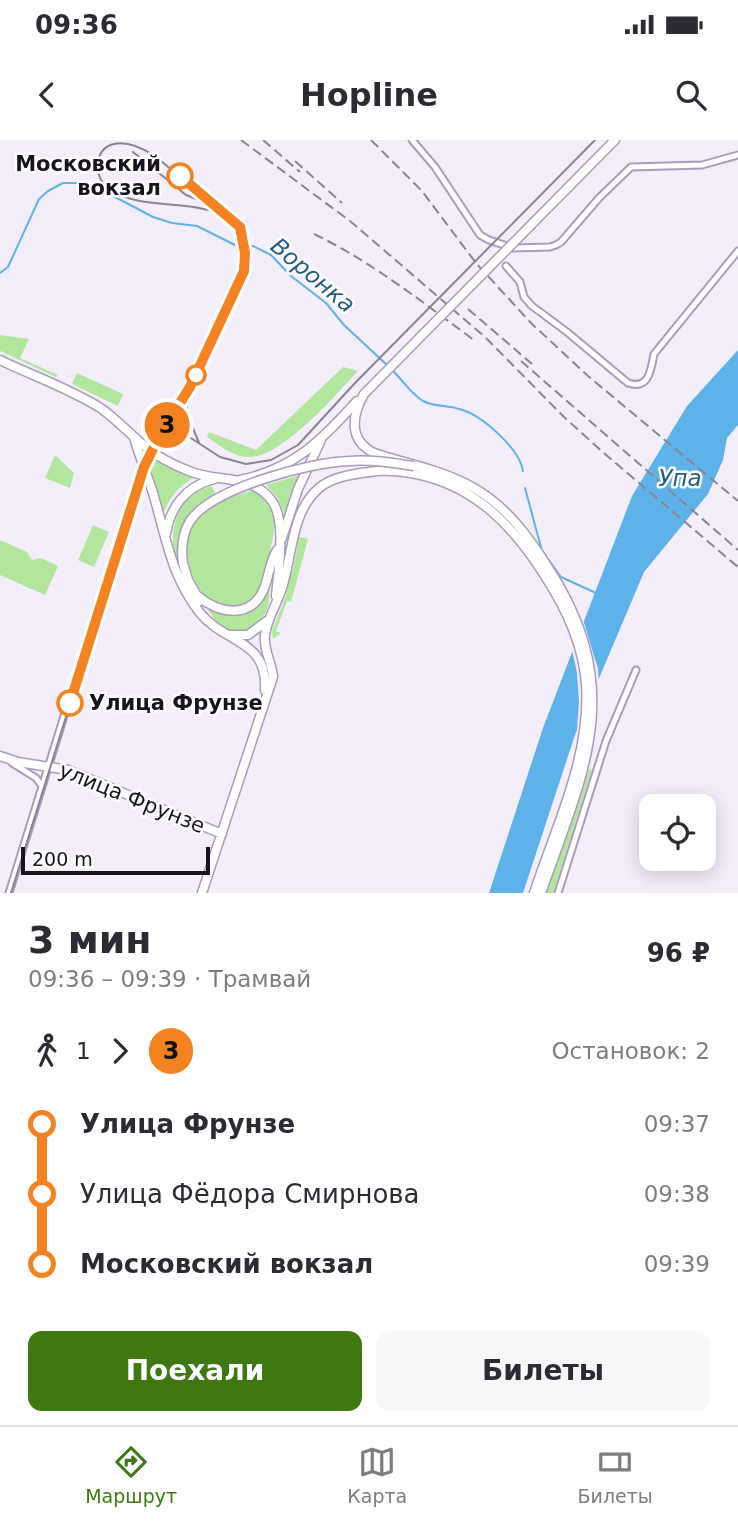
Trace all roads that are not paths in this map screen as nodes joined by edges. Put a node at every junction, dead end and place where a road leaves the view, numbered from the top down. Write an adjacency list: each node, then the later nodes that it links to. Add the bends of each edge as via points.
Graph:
1 (412, 140): 3 (street, via 480,235 513,248 550,247 561,242 631,167 702,165)
2 (615, 140): 7 (main road, bridge)
3 (738, 155)
4 (738, 251): 5 (street, via 654,354 650,374 639,385 628,383 531,306)
5 (506, 266)
6 (0, 360): 8 (main road, via 93,404)
7 (364, 394): 9 (main road); 12 (main road, bridge, via 355,414 355,433 365,448)
8 (134, 437): 10 (main road); 11 (main road)
9 (321, 440): 14 (main road, via 281,467); 16 (main road)
10 (150, 450): 11 (main road); 13 (main road, via 187,470)
11 (143, 464): 15 (main road); 25 (street)
12 (414, 466): 17 (main road, bridge, via 367,460 319,464 214,500 189,522 183,539 183,563); 26 (main road, via 460,481 497,504 536,548 564,591 582,632 593,686 592,723)
13 (217, 478): 14 (main road); 15 (main road, via 184,495 170,515)
14 (239, 480): 16 (main road, via 262,491 275,507)
15 (165, 537): 20 (main road, via 178,579)
16 (279, 546): 17 (main road, via 262,593 250,606 223,611); 18 (main road)
17 (198, 596): 20 (main road)
18 (275, 606): 19 (main road); 26 (main road, via 294,534 318,488 338,478 382,470 428,477 471,495 519,538 557,594 575,632 586,684)
19 (270, 618): 21 (main road, via 248,635); 23 (main road, via 265,637 273,677)
20 (213, 626): 21 (main road)
21 (230, 635): 23 (main road, via 249,647 261,663)
22 (636, 670): 33 (street, via 606,741)
23 (264, 702): 28 (main road)
24 (0, 756): 25 (main road, улица Фрунзе); 27 (street)
25 (49, 765): 27 (street); 28 (main road, улица Фрунзе)
26 (576, 781): 31 (main road); 32 (main road)
27 (43, 786): 29 (street)
28 (222, 834): 30 (main road)
29 (9, 893)
30 (202, 893)
31 (534, 893)
32 (541, 893)
33 (558, 893)

